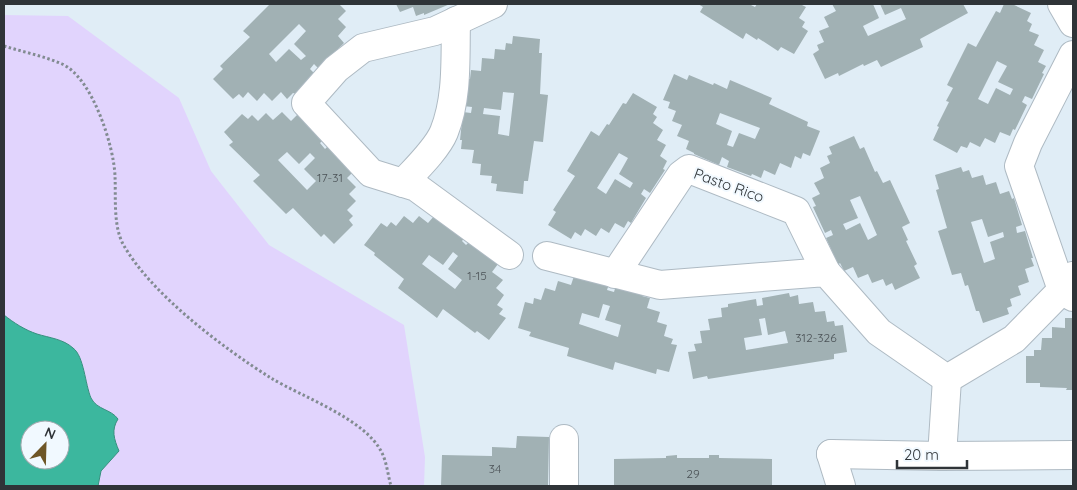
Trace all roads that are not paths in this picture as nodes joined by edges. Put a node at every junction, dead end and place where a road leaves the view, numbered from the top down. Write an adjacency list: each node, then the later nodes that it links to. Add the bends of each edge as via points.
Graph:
1 (493, 4): 3 (street)
2 (1062, 4): 4 (street)
3 (456, 21): 6 (street, via 454,93 444,133); 6 (street, via 435,31 363,48 336,69 306,102 371,172)
4 (1073, 23)
5 (1073, 55): 11 (street, via 1019,166)
6 (403, 183): 7 (street, via 416,187)
7 (509, 256)
8 (547, 256): 10 (street)
9 (826, 272): 10 (street, via 660,285); 10 (street, Pasto Rico, via 796,211 689,169 681,175); 12 (street, Pasto Rico, via 879,332)
10 (615, 274)
11 (1069, 287): 12 (street, via 1014,339)
12 (947, 379): 16 (street)
13 (564, 438): 17 (street)
14 (831, 454): 16 (street); 18 (street); 19 (street)
15 (1073, 455): 16 (street)
16 (942, 456)
17 (564, 486)
18 (822, 486)
19 (842, 486)

